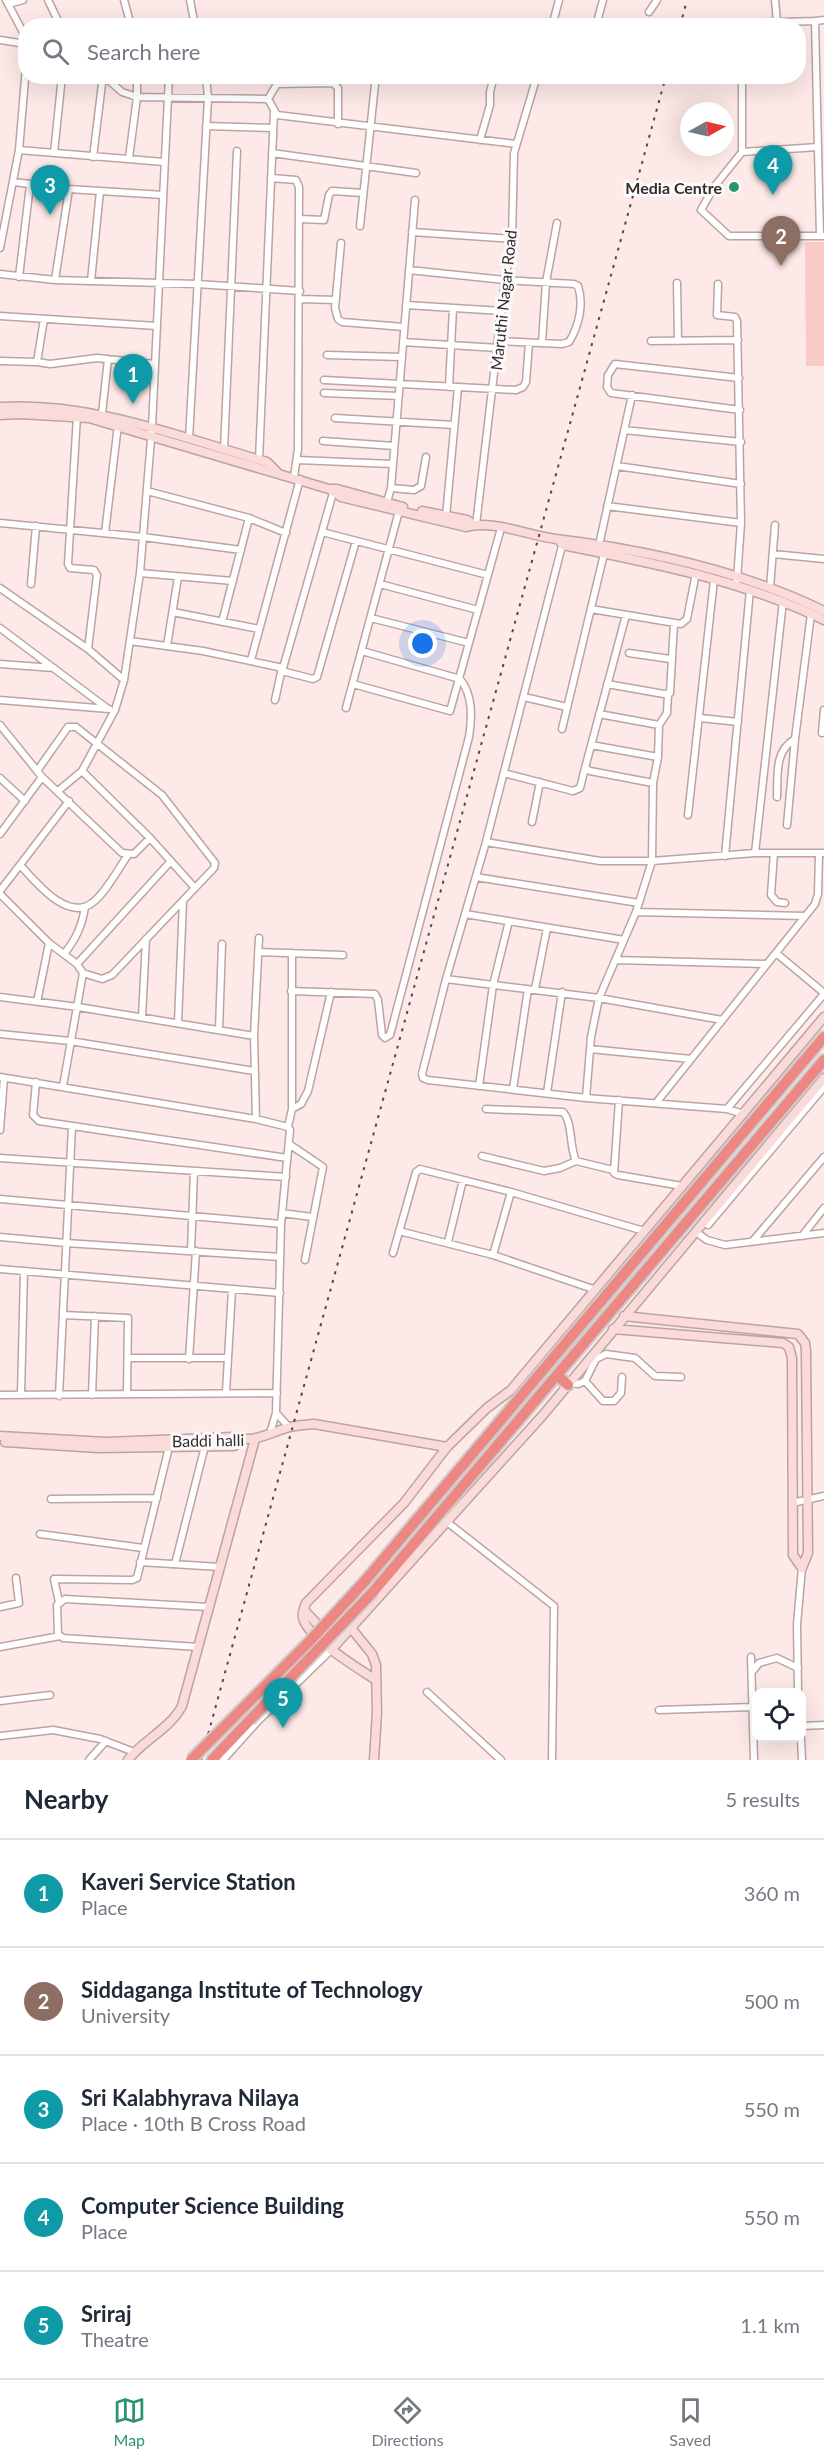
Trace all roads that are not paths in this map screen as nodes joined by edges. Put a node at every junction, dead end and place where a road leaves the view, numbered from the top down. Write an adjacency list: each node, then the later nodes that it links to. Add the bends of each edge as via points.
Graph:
1 (22, 0): 9 (street)
2 (48, 0): 11 (street)
3 (124, 0): 12 (street)
4 (190, 0): 13 (street)
5 (559, 0): 14 (street)
6 (603, 0): 15 (street)
7 (657, 0): 10 (street)
8 (775, 0): 16 (street)
9 (7, 2): 19 (street)
10 (649, 12)
11 (57, 18)
12 (129, 18)
13 (193, 18)
14 (554, 18)
15 (598, 18)
16 (777, 18)
17 (806, 21): 18 (street)
18 (821, 21): 46 (street, via 815,21)
19 (18, 23)
20 (0, 40): 21 (street)
21 (18, 43)
22 (25, 84): 47 (street)
23 (61, 84): 50 (street)
24 (102, 84): 52 (street)
25 (112, 84): 35 (street)
26 (137, 84): 35 (street)
27 (168, 84): 36 (street)
28 (207, 84): 37 (street)
29 (277, 84): 38 (street)
30 (334, 84): 40 (street, via 338,88)
31 (375, 84): 43 (street)
32 (492, 84): 44 (street)
33 (535, 84): 45 (street, Maruthi Nagar Road)
34 (742, 84): 49 (street)
35 (137, 97): 36 (street); 53 (street)
36 (167, 98): 37 (street); 54 (street)
37 (208, 98): 38 (street); 41 (street)
38 (268, 99): 39 (street)
39 (274, 111): 40 (street, via 277,115); 42 (street)
40 (338, 124): 43 (street)
41 (206, 126): 42 (street); 83 (street)
42 (273, 128): 51 (street)
43 (372, 128): 44 (street); 55 (street)
44 (480, 140): 45 (street)
45 (516, 144): 71 (street, Maruthi Nagar Road)
46 (818, 147): 49 (street); 70 (street)
47 (19, 150): 50 (street); 58 (street)
48 (237, 151): 85 (street)
49 (742, 152): 70 (street, via 701,210 729,236)
50 (54, 153): 52 (street)
51 (272, 153): 55 (street); 57 (street)
52 (93, 158): 53 (street)
53 (129, 158): 54 (street)
54 (164, 162): 63 (street)
55 (367, 165): 56 (street); 62 (street)
56 (416, 173)
57 (270, 178): 66 (street, via 296,180); 86 (street)
58 (14, 182): 59 (street); 65 (street)
59 (30, 185): 60 (street); 76 (street)
60 (69, 189): 61 (street); 77 (street)
61 (100, 191): 63 (street); 79 (street)
62 (363, 193): 66 (street, via 332,191 324,220); 68 (street)
63 (163, 195): 81 (street)
64 (415, 200): 69 (street)
65 (3, 210): 73 (street)
66 (300, 219): 87 (street)
67 (557, 223): 80 (street)
68 (360, 226)
69 (412, 232): 71 (street); 74 (street)
70 (822, 236)
71 (512, 239): 78 (street, Maruthi Nagar Road)
72 (341, 243): 89 (street)
73 (0, 248)
74 (409, 270): 78 (street); 90 (street)
75 (0, 274): 76 (street)
76 (19, 277): 77 (street)
77 (55, 280): 79 (street)
78 (505, 280): 80 (street); 92 (street, Maruthi Nagar Road)
79 (91, 281): 81 (street)
80 (546, 282): 102 (street); 102 (street, via 578,286 580,306 569,342)
81 (158, 283): 83 (street); 95 (street)
82 (677, 283): 99 (street)
83 (197, 284): 85 (street); 131 (street)
84 (718, 284): 97 (street, via 717,315 737,319)
85 (230, 286): 86 (street); 135 (street)
86 (265, 288): 87 (street); 137 (street)
87 (300, 291): 88 (street)
88 (300, 299): 89 (street); 138 (street)
89 (336, 300): 96 (street, via 336,317 340,321)
90 (406, 305): 91 (street); 96 (street)
91 (453, 308): 92 (street); 104 (street)
92 (502, 311): 103 (street, Maruthi Nagar Road)
93 (0, 316): 94 (street)
94 (44, 319): 95 (street); 109 (street)
95 (157, 326): 110 (street)
96 (404, 327): 100 (street)
97 (738, 340): 99 (street); 111 (street)
98 (651, 341): 99 (street)
99 (678, 341)
100 (403, 342): 104 (street); 106 (street)
101 (529, 343): 102 (street); 103 (street); 116 (street, via 523,387)
102 (542, 343)
103 (498, 344): 104 (street); 116 (street, Maruthi Nagar Road)
104 (452, 345): 114 (street)
105 (327, 355): 106 (street)
106 (402, 357): 113 (street)
107 (108, 359): 109 (street); 110 (street); 122 (street)
108 (0, 361): 109 (street)
109 (37, 362)
110 (155, 364): 130 (street)
111 (739, 378): 118 (street, via 615,364 607,387 611,393); 121 (street)
112 (324, 380): 113 (street)
113 (400, 384): 114 (street); 119 (street)
114 (449, 387): 115 (street)
115 (458, 387): 116 (street); 128 (street)
116 (493, 389): 154 (street, Maruthi Nagar Road)
117 (324, 393): 119 (street)
118 (632, 395): 121 (street); 129 (street)
119 (399, 396): 126 (street)
120 (0, 407): 122 (street, via 52,407)
121 (740, 410): 133 (street)
122 (102, 414): 130 (street)
123 (0, 416): 124 (street)
124 (77, 416): 127 (street); 158 (street)
125 (335, 418): 126 (street)
126 (396, 421): 128 (street); 134 (street)
127 (118, 425): 130 (street); 161 (street)
128 (454, 425): 150 (street)
129 (624, 430): 133 (street); 140 (street)
130 (151, 432): 131 (street); 141 (street); 145 (street)
131 (189, 439): 135 (street)
132 (323, 441): 134 (street)
133 (741, 442): 143 (street)
134 (394, 446): 139 (street)
135 (224, 450): 137 (street)
136 (426, 457): 144 (street, via 421,486 414,490)
137 (259, 460): 141 (street)
138 (298, 460): 139 (street); 142 (street)
139 (392, 464): 144 (street)
140 (617, 466): 143 (street); 148 (street)
141 (278, 473): 142 (street)
142 (297, 478): 146 (street); 159 (street)
143 (741, 483): 153 (street)
144 (391, 488): 147 (street)
145 (147, 491): 151 (street); 162 (street)
146 (331, 491): 147 (street, via 337,489); 149 (street); 160 (street)
147 (387, 502): 150 (street)
148 (608, 506): 153 (street); 165 (street)
149 (399, 511): 154 (street, via 466,527); 166 (street)
150 (446, 516): 154 (street)
151 (249, 518): 159 (street); 167 (street)
152 (0, 523): 156 (street)
153 (741, 523): 177 (street)
154 (475, 525): 157 (street)
155 (775, 525): 169 (street)
156 (36, 526): 158 (street); 178 (street)
157 (501, 528): 164 (street); 173 (street)
158 (70, 529): 161 (street); 199 (street, via 69,567 94,570 97,575)
159 (286, 532): 195 (street)
160 (322, 532): 163 (street); 206 (street)
161 (105, 533): 162 (street)
162 (143, 537): 167 (street); 171 (street)
163 (356, 541): 166 (street); 206 (street, via 317,677)
164 (562, 541): 165 (street); 168 (street); 212 (street)
165 (599, 545): 177 (street, via 664,557)
166 (390, 549): 173 (street); 179 (street)
167 (241, 550): 176 (street)
168 (604, 554): 172 (street); 184 (street)
169 (773, 554): 170 (street); 181 (street)
170 (824, 560)
171 (140, 573): 174 (street); 196 (street)
172 (696, 573): 175 (street); 193 (street, via 687,619 681,624)
173 (488, 575): 185 (street)
174 (178, 577): 176 (street); 187 (street)
175 (714, 580): 177 (street); 220 (street)
176 (233, 581): 192 (street)
177 (737, 581): 181 (street); 182 (street)
178 (31, 584)
179 (380, 584): 185 (street); 190 (street)
180 (0, 588): 199 (street)
181 (770, 588): 186 (street)
182 (750, 590): 183 (street); 221 (street)
183 (783, 601): 188 (street); 248 (street)
184 (591, 609): 189 (street); 215 (street)
185 (478, 610): 197 (street)
186 (824, 611)
187 (173, 612): 192 (street); 198 (street)
188 (811, 614): 191 (street); 226 (street)
189 (626, 615): 193 (street); 210 (street)
190 (371, 618): 197 (street); 200 (street)
191 (824, 620)
192 (222, 622): 195 (street)
193 (674, 623): 202 (street)
194 (0, 628): 205 (street)
195 (259, 629): 203 (street)
196 (130, 641): 198 (street); 208 (street)
197 (469, 643): 207 (street)
198 (167, 646): 203 (street)
199 (88, 650): 208 (street)
200 (362, 651): 207 (street); 209 (street)
201 (629, 653): 202 (street)
202 (670, 659): 211 (street)
203 (251, 660): 206 (street)
204 (0, 664): 205 (street)
205 (55, 668): 217 (street)
206 (282, 669): 214 (street)
207 (460, 679): 209 (street, via 448,711); 288 (street, via 470,700 469,737 390,1035 381,1035 375,994)
208 (124, 680): 217 (street)
209 (353, 684): 216 (street)
210 (607, 684): 211 (street); 219 (street)
211 (668, 694): 223 (street, via 668,713)
212 (524, 697): 215 (street); 233 (street)
213 (0, 700): 217 (street)
214 (275, 700)
215 (567, 707): 224 (street)
216 (346, 708)
217 (112, 710): 227 (street)
218 (824, 710): 225 (street)
219 (599, 714): 223 (street); 228 (street)
220 (700, 718): 221 (street); 242 (street)
221 (738, 722): 252 (street)
222 (0, 725): 231 (street)
223 (659, 725): 229 (street)
224 (562, 729)
225 (822, 733)
226 (795, 740): 239 (street, via 779,754); 244 (street)
227 (98, 742): 231 (street, via 76,727 68,728); 232 (street); 257 (street, via 162,795 215,863)
228 (591, 745): 229 (street); 230 (street)
229 (658, 757): 237 (street)
230 (585, 768): 236 (street, via 576,790); 237 (street)
231 (37, 771): 234 (street)
232 (82, 771): 238 (street); 246 (street)
233 (504, 773): 236 (street); 247 (street)
234 (42, 777): 238 (street); 240 (street)
235 (0, 778): 240 (street)
236 (540, 782): 243 (street)
237 (653, 783): 254 (street)
238 (58, 791): 241 (street)
239 (777, 797)
240 (25, 801): 245 (street)
241 (69, 801): 251 (street); 255 (street)
242 (688, 815)
243 (532, 822)
244 (787, 825)
245 (1, 829)
246 (150, 838): 251 (street); 253 (street)
247 (486, 842): 254 (street, via 600,861); 256 (street)
248 (756, 853): 250 (street); 252 (street)
249 (822, 853): 250 (street); 259 (street)
250 (774, 854): 262 (street, via 771,895 777,902)
251 (128, 855): 263 (street, via 97,898)
252 (725, 856): 254 (street)
253 (171, 861): 257 (street); 280 (street)
254 (652, 861): 261 (street)
255 (20, 865): 258 (street); 263 (street, via 65,906)
256 (476, 877): 261 (street); 265 (street)
257 (195, 888): 260 (street)
258 (0, 892): 272 (street)
259 (821, 899): 266 (street)
260 (183, 900): 270 (street); 298 (street)
261 (639, 903): 264 (street)
262 (785, 903)
263 (85, 907): 277 (street, via 77,938)
264 (636, 912): 266 (street); 271 (street)
265 (465, 914): 267 (street); 283 (street)
266 (805, 916): 276 (street)
267 (509, 921): 268 (street); 284 (street)
268 (547, 928): 271 (street); 286 (street)
269 (259, 938): 274 (street)
270 (147, 939): 282 (street, via 108,977); 295 (street)
271 (624, 940): 279 (street)
272 (49, 944): 277 (street); 293 (street)
273 (222, 944): 299 (street)
274 (258, 952): 275 (street); 301 (street)
275 (292, 953): 278 (street); 287 (street)
276 (776, 953): 281 (street); 290 (street)
277 (64, 954): 280 (street)
278 (343, 956)
279 (616, 960): 281 (street); 292 (street)
280 (77, 964): 282 (street)
281 (767, 964): 297 (street)
282 (83, 973): 294 (street)
283 (446, 979): 284 (street); 312 (street, via 423,1078)
284 (493, 985): 285 (street); 312 (street)
285 (528, 989): 286 (street); 314 (street)
286 (536, 989): 289 (street)
287 (291, 991): 288 (street); 319 (street)
288 (331, 992): 319 (street, via 308,1091 301,1104)
289 (562, 992): 292 (street); 315 (street)
290 (824, 993): 321 (street)
291 (0, 997): 293 (street)
292 (599, 998): 297 (street); 304 (street)
293 (37, 1002): 294 (street)
294 (78, 1007): 295 (street); 303 (street)
295 (142, 1017): 298 (street)
296 (824, 1017): 322 (street)
297 (722, 1020): 305 (street)
298 (178, 1023): 299 (street)
299 (219, 1030): 301 (street)
300 (0, 1034): 303 (street)
301 (254, 1036): 307 (street)
302 (824, 1037): 440 (highway, bridge, via 365,1581)
303 (70, 1041): 307 (street); 311 (street)
304 (590, 1049): 305 (street); 316 (street)
305 (691, 1059): 318 (street)
306 (824, 1060): 327 (highway)
307 (254, 1071): 323 (street)
308 (2, 1078): 310 (street); 326 (street)
309 (824, 1078): 327 (street)
310 (36, 1082): 311 (street); 324 (street, via 34,1118)
311 (63, 1086): 323 (street)
312 (479, 1086): 314 (street)
313 (824, 1087): 348 (street)
314 (513, 1089): 315 (street)
315 (547, 1093): 316 (street)
316 (586, 1098): 317 (street)
317 (619, 1100): 318 (street); 335 (street)
318 (656, 1103): 321 (street)
319 (292, 1109): 325 (street)
320 (486, 1109): 333 (street, via 563,1112)
321 (727, 1109): 322 (street)
322 (744, 1114): 339 (street)
323 (256, 1119): 325 (street)
324 (72, 1126): 332 (street); 334 (street)
325 (288, 1127): 328 (street)
326 (0, 1130)
327 (767, 1137): 351 (street); 377 (highway)
328 (289, 1144): 332 (street); 346 (street, via 323,1167)
329 (482, 1156): 333 (street, via 544,1171)
330 (824, 1157): 356 (street)
331 (0, 1158): 334 (street)
332 (287, 1158): 337 (street)
333 (576, 1161): 335 (street)
334 (69, 1162): 336 (street); 342 (street)
335 (613, 1170): 339 (street, via 618,1175)
336 (194, 1171): 337 (street); 345 (street)
337 (286, 1177): 344 (street)
338 (463, 1180): 340 (street); 349 (street, via 418,1170); 355 (street)
339 (682, 1186): 350 (street)
340 (511, 1192): 350 (street); 360 (street)
341 (0, 1199): 342 (street)
342 (66, 1205): 345 (street); 357 (street)
343 (824, 1208): 353 (street)
344 (282, 1213): 346 (street); 347 (street)
345 (194, 1215): 347 (street); 358 (street)
346 (312, 1217): 362 (street)
347 (281, 1224): 361 (street)
348 (708, 1225)
349 (399, 1231): 355 (street); 359 (street)
350 (644, 1231): 368 (street)
351 (696, 1232): 356 (street, via 725,1245); 372 (street)
352 (824, 1233): 353 (street)
353 (801, 1236): 356 (street)
354 (0, 1237): 357 (street)
355 (448, 1242): 360 (street)
356 (752, 1242)
357 (66, 1244): 358 (street); 365 (street)
358 (194, 1251): 361 (street); 366 (street)
359 (393, 1253)
360 (493, 1254): 368 (street)
361 (280, 1257): 369 (street)
362 (305, 1260)
363 (0, 1269): 364 (street)
364 (24, 1271): 365 (street); 386 (street)
365 (65, 1275): 366 (street); 370 (street)
366 (194, 1287): 367 (street); 376 (street)
367 (232, 1290): 369 (street); 375 (street)
368 (596, 1290): 398 (street, via 511,1390)
369 (280, 1293): 383 (street)
370 (63, 1315): 371 (street); 388 (street)
371 (95, 1316): 374 (street, via 125,1316 130,1320); 387 (street)
372 (624, 1316): 373 (street); 402 (street, via 798,1334 806,1351)
373 (613, 1329): 381 (street); 403 (street, via 783,1343 789,1347)
374 (128, 1358): 376 (street); 384 (street)
375 (228, 1358): 376 (street); 382 (street)
376 (189, 1359)
377 (557, 1375): 381 (highway); 441 (highway, bridge, via 373,1592)
378 (622, 1377): 380 (street, via 621,1393 614,1401 603,1401)
379 (681, 1377): 380 (street, via 655,1376 635,1358 606,1354 596,1359)
380 (585, 1381): 381 (street)
381 (568, 1384): 404 (street)
382 (226, 1392): 383 (street); 384 (street)
383 (277, 1393): 389 (street)
384 (127, 1394): 387 (street)
385 (0, 1395): 386 (street)
386 (21, 1395): 388 (street)
387 (92, 1395): 388 (street)
388 (59, 1396)
389 (276, 1413): 390 (street); 391 (street)
390 (289, 1427): 391 (street, Baddi halli); 398 (street, Baddi halli, via 314,1424)
391 (270, 1434): 393 (street, Baddi halli)
392 (0, 1436): 394 (street, Baddi halli, via 106,1442 234,1437)
393 (255, 1439): 394 (street, Baddi halli); 409 (street)
394 (242, 1440): 396 (street, via 234,1446)
395 (0, 1442): 397 (street, via 98,1448)
396 (205, 1446): 397 (street); 408 (street)
397 (169, 1447): 401 (street)
398 (447, 1447): 419 (street, via 404,1503 306,1603 304,1623)
399 (824, 1496): 402 (street)
400 (51, 1498): 401 (street)
401 (157, 1498): 406 (street)
402 (808, 1500): 403 (street); 410 (street, via 808,1553)
403 (792, 1503): 410 (street, via 793,1554)
404 (447, 1522): 415 (street); 445 (street, via 554,1606)
405 (40, 1534): 406 (street)
406 (143, 1548): 407 (street)
407 (140, 1562): 408 (street); 412 (street, via 138,1576 132,1580 54,1579)
408 (176, 1564): 409 (street)
409 (220, 1567): 414 (street)
410 (802, 1568): 421 (street)
411 (16, 1578): 413 (street, via 19,1603)
412 (59, 1602): 414 (street, via 65,1599); 416 (street)
413 (0, 1607)
414 (209, 1607): 418 (street)
415 (351, 1628): 419 (street); 423 (street, via 372,1654)
416 (60, 1636): 417 (street); 418 (street)
417 (0, 1647)
418 (198, 1647): 437 (street, via 176,1718)
419 (334, 1647): 423 (street); 442 (street)
420 (751, 1657): 422 (street)
421 (798, 1668): 422 (street, via 777,1658 759,1663); 425 (street)
422 (752, 1672): 424 (street)
423 (376, 1680): 443 (street)
424 (752, 1688)
425 (798, 1688)
426 (428, 1692): 444 (street)
427 (50, 1695): 428 (street)
428 (0, 1701)
429 (752, 1707): 430 (street)
430 (659, 1710)
431 (824, 1725): 432 (street)
432 (806, 1726)
433 (0, 1736): 434 (street, via 53,1730)
434 (106, 1741): 437 (street); 438 (street)
435 (754, 1742): 446 (street)
436 (801, 1742): 447 (street)
437 (134, 1752): 439 (street)
438 (89, 1760)
439 (128, 1760)
440 (191, 1760)
441 (212, 1760)
442 (223, 1760)
443 (374, 1760)
444 (501, 1760)
445 (552, 1760)
446 (754, 1760)
447 (802, 1760)

